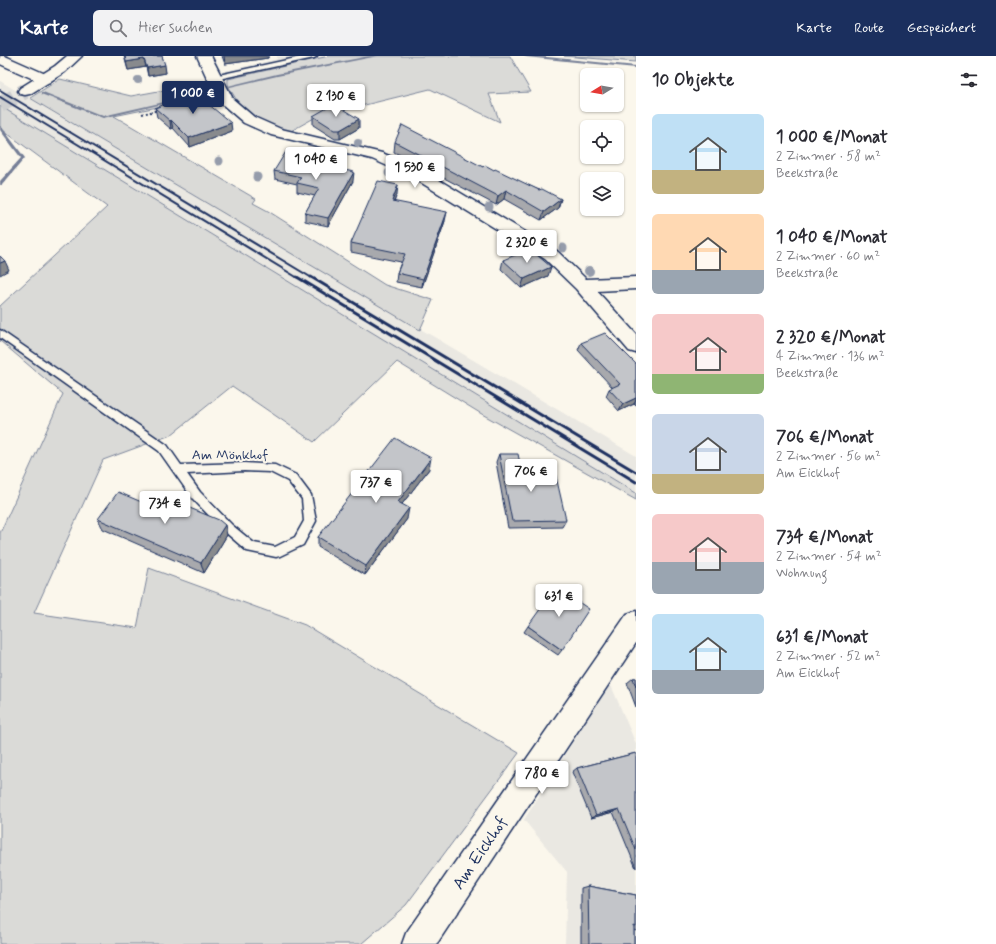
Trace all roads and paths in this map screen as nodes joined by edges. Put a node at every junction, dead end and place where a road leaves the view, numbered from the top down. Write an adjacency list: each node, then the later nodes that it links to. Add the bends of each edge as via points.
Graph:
1 (75, 56): 6 (street)
2 (204, 56): 5 (street)
3 (314, 56): 5 (lane)
4 (0, 60): 6 (street)
5 (214, 78): 11 (street, via 227,101 249,120 276,132 377,156 418,174 551,255)
6 (45, 79): 7 (street)
7 (25, 91)
8 (162, 109): 9 (path)
9 (142, 114)
10 (636, 283): 11 (street)
11 (582, 285): 13 (street)
12 (0, 333): 14 (lane, Am Mönkhof, via 163,448)
13 (636, 346)
14 (178, 470): 14 (lane, Am Mönkhof, via 271,468 292,478 307,498 310,521 299,541 276,552 251,547 196,495)
15 (636, 622): 16 (street, Am Eickhof)
16 (417, 944)

